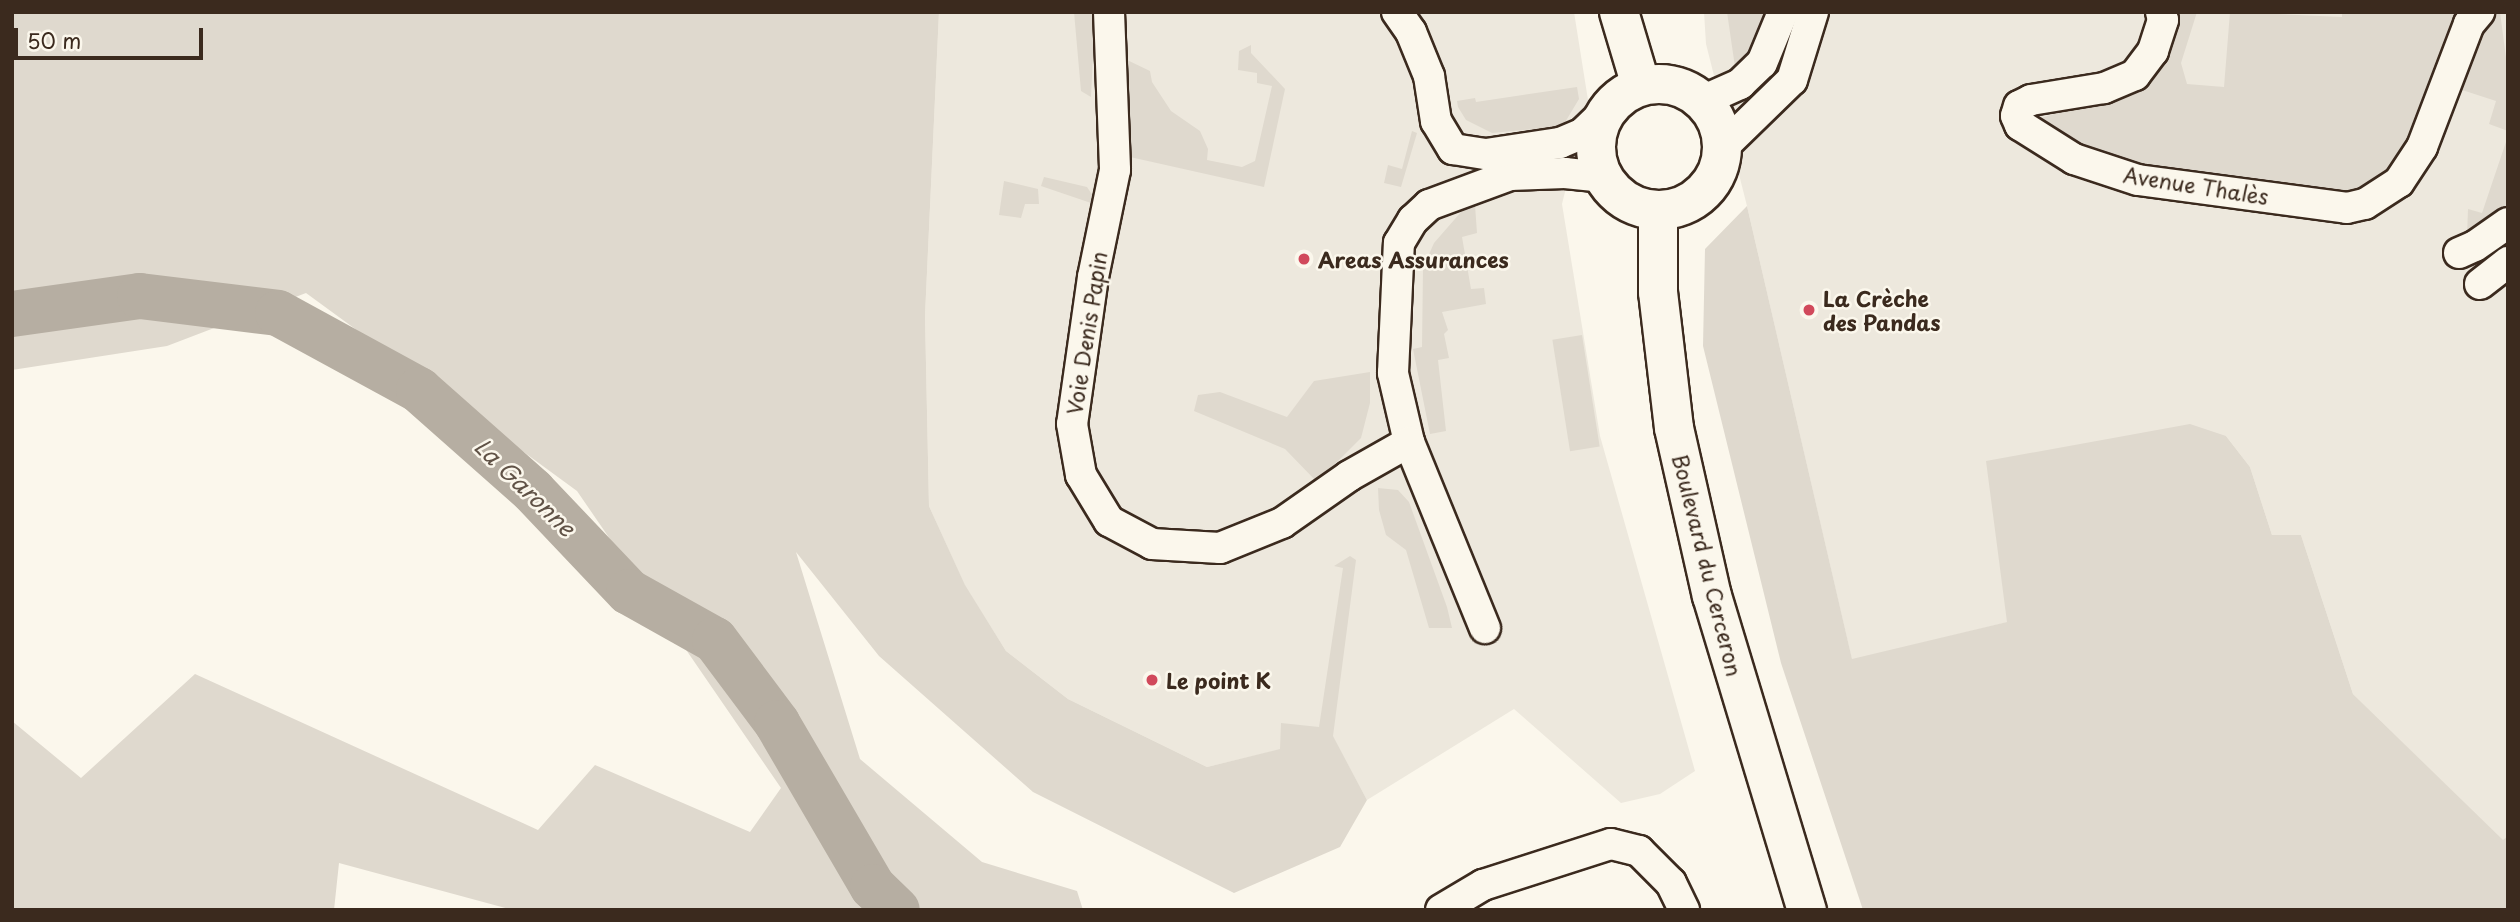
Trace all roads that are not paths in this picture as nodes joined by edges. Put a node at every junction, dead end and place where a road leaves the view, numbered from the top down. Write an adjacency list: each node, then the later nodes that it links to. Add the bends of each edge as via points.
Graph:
1 (1109, 12): 18 (street, Voie Denis Papin, via 1115,170 1093,277 1072,424 1081,475 1109,521 1152,544 1220,548 1282,523 1349,476)
2 (1397, 12): 10 (street, via 1411,32 1429,76 1436,121 1453,149 1486,153 1560,143 1583,133)
3 (1619, 12): 8 (main road)
4 (1783, 12): 9 (street, via 1762,63 1740,84)
5 (1814, 12): 11 (street, via 1792,80)
6 (2161, 12): 7 (street, Avenue Thalès, via 2163,20 2153,51 2135,75 2104,88 2031,100 2019,106 2016,116 2020,125 2074,159 2138,180 2347,208 2365,204 2399,182 2422,147 2469,24)
7 (2479, 12)
8 (1641, 86): 9 (main road, via 1663,84 1684,89); 10 (main road, via 1623,94)
9 (1703, 101): 11 (main road, via 1720,130)
10 (1609, 108): 12 (main road, via 1595,142)
11 (1723, 147): 13 (main road, via 1720,167 1696,200)
12 (1602, 177): 13 (main road, via 1626,202); 18 (street, via 1565,173 1510,176 1429,205 1413,220 1399,243 1393,373)
13 (1658, 211): 22 (main road, Boulevard du Cerceron, via 1658,292 1674,428 1712,596)
14 (2508, 223): 15 (street)
15 (2459, 253)
16 (2508, 262): 17 (street)
17 (2480, 284)
18 (1409, 442): 19 (street)
19 (1485, 628)
20 (1441, 910): 21 (street, via 1483,885 1611,844 1639,851 1671,883)
21 (1684, 910)
22 (1807, 910)

